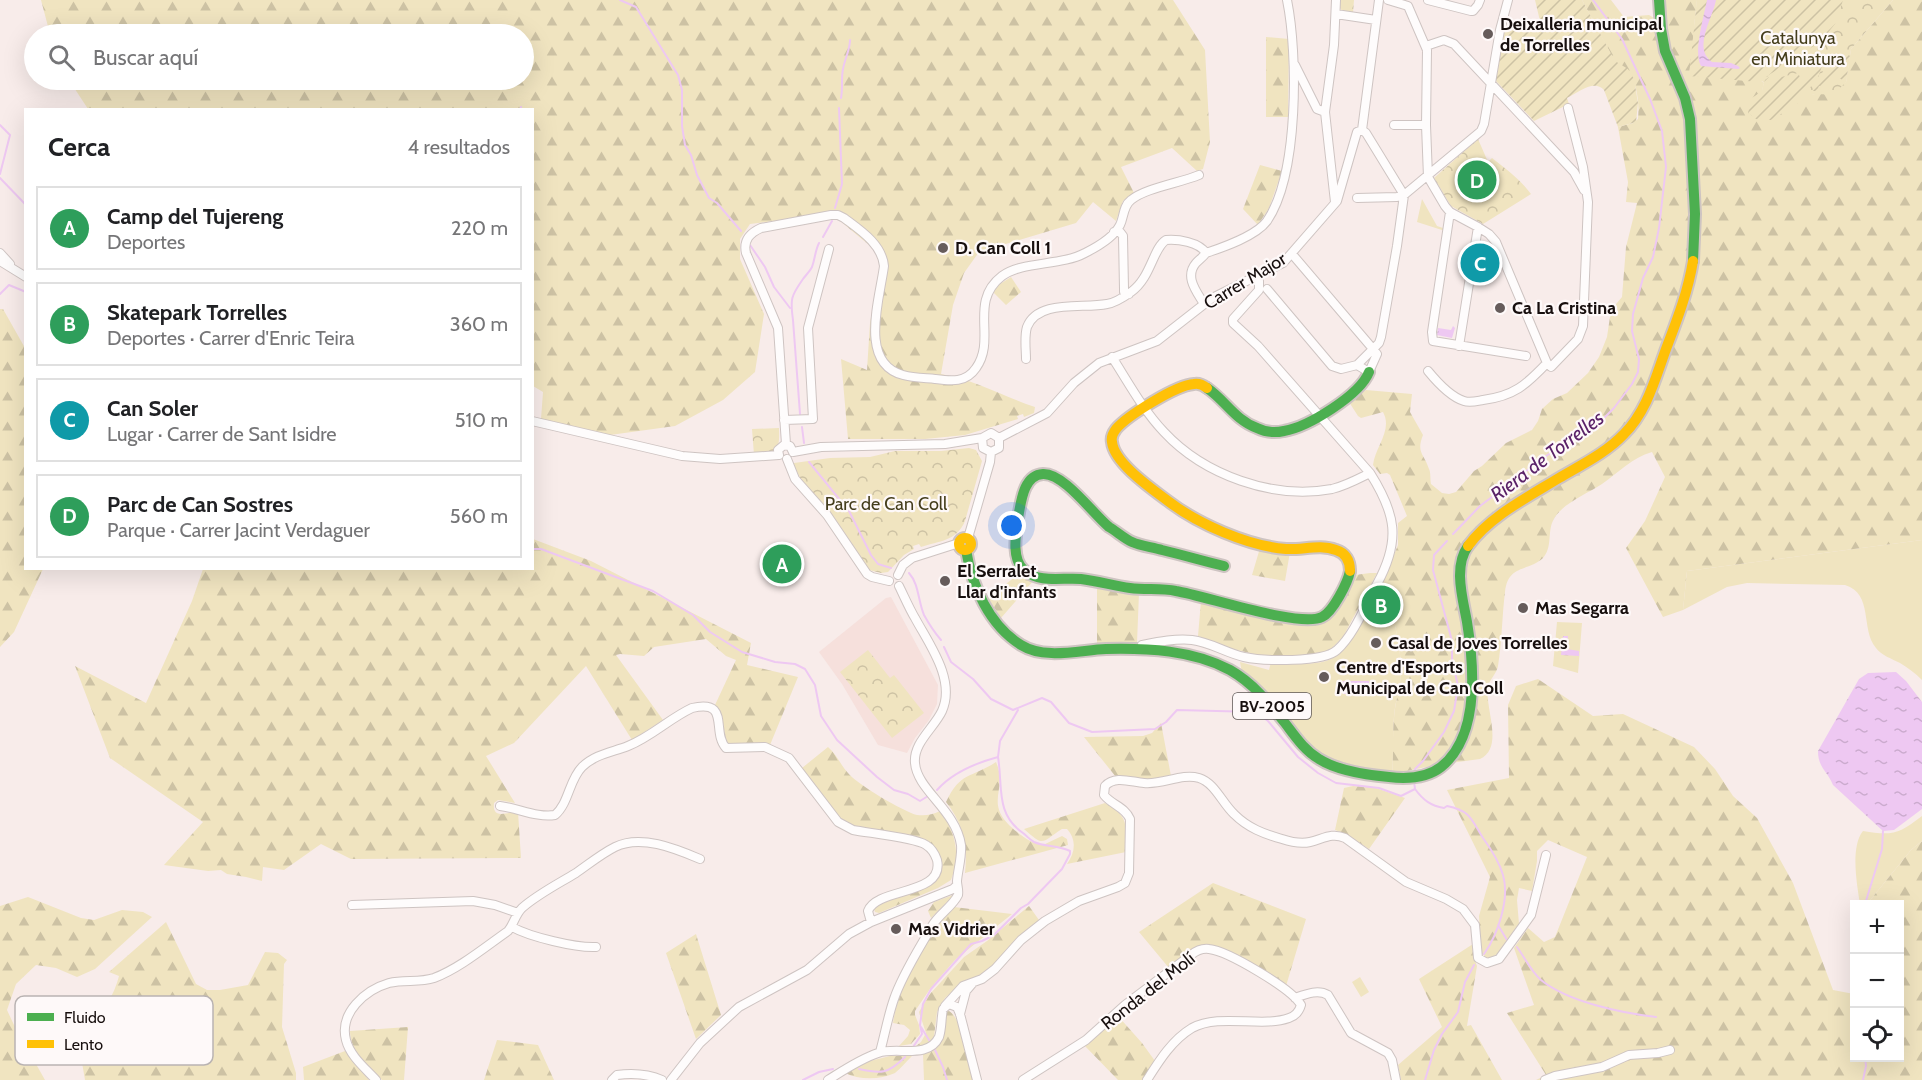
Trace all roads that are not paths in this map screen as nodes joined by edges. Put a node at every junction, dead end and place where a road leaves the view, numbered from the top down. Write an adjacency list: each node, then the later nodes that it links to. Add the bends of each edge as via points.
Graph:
1 (1287, 0): 13 (street)
2 (1336, 0): 10 (street)
3 (1379, 0): 11 (street, Carrer Major)
4 (1388, 0): 9 (street)
5 (1428, 0): 6 (street, via 1471,11)
6 (1480, 0)
7 (1508, 0): 14 (street)
8 (1659, 0): 68 (main road, BV-2005, via 1663,44 1690,119 1694,221 1687,292 1652,390 1634,423 1611,446 1511,509 1468,544 1461,563 1461,580 1471,688 1462,736 1449,760 1437,770 1400,778 1343,769 1316,758 1264,697 1225,667 1187,655)
9 (1403, 2): 12 (street)
10 (1336, 14): 11 (street); 16 (street)
11 (1376, 20): 19 (street, Carrer Major)
12 (1426, 46): 14 (street, via 1450,41); 18 (street)
13 (1293, 61): 16 (street, via 1313,103); 33 (street, via 1290,152 1275,205 1258,230)
14 (1491, 83): 21 (street); 23 (street, via 1481,131)
15 (1568, 108): 20 (street)
16 (1325, 112): 27 (street)
17 (1394, 124): 18 (street)
18 (1426, 125): 23 (street)
19 (1362, 130): 24 (street); 27 (street, Carrer Major, via 1357,132)
20 (1583, 167): 21 (street); 25 (street)
21 (1573, 171): 25 (street)
22 (1199, 175): 30 (street, via 1131,200)
23 (1428, 177): 24 (street); 28 (street)
24 (1404, 195): 26 (street); 43 (street, via 1381,337)
25 (1587, 196): 47 (street, via 1582,331 1551,367)
26 (1357, 198)
27 (1335, 203): 34 (street, Carrer Major)
28 (1450, 212): 29 (street); 42 (street, via 1432,332 1433,341)
29 (1478, 227): 42 (street); 47 (street, via 1496,242)
30 (1114, 232): 40 (street, via 1123,237 1124,292); 53 (street, via 1078,256 1002,276 985,301 984,349 976,369 961,380 901,375 878,353 875,335 884,266 882,254 848,221 836,214 761,228 748,236 745,248 778,328)
31 (829, 249): 53 (street, via 808,328 813,419)
32 (0, 253): 36 (street)
33 (1206, 253): 40 (street, via 1181,241 1162,242 1144,279); 41 (street, via 1192,268 1191,278)
34 (1292, 254): 37 (street, Carrer Major); 43 (street)
35 (0, 261): 36 (street)
36 (17, 271): 38 (street)
37 (1260, 274): 39 (street); 41 (street, Carrer Major)
38 (24, 276)
39 (1263, 289): 48 (street, via 1332,366 1341,369); 52 (street, via 1233,321)
40 (1129, 294): 46 (street, via 1107,304 1041,312 1027,329)
41 (1204, 304): 45 (street, Carrer Major, via 1157,341)
42 (1459, 346): 44 (street)
43 (1372, 349): 48 (street); 50 (street, via 1377,354)
44 (1526, 356)
45 (1112, 357): 51 (street); 56 (street, Carrer Major, via 1074,382 1047,413)
46 (1026, 359)
47 (1547, 363): 49 (street, via 1518,390 1470,402 1452,394)
48 (1357, 365): 50 (street)
49 (1428, 371)
50 (1369, 372): 52 (main road, via 1363,387)
51 (1144, 408): 52 (main road, via 1178,389 1196,384 1210,390 1236,416 1260,429 1291,430); 62 (street, via 1165,434 1189,453 1217,471 1253,484 1323,490); 64 (main road, via 1112,434 1113,448 1121,460 1190,516 1260,544 1285,549 1324,547 1344,554 1350,561 1351,573 1328,612 1315,619 1294,618 1179,591 1033,576 1020,567 1014,546 1024,492 1030,480 1044,474 1055,477 1129,541)
52 (1319, 416): 62 (street)
53 (784, 420): 57 (street)
54 (534, 421): 60 (street, via 682,456 727,459)
55 (982, 438): 56 (street, via 991,433); 58 (street, via 945,444 821,447); 59 (street, via 983,448)
56 (999, 438): 59 (street, via 999,448)
57 (786, 444): 58 (street); 60 (street)
58 (793, 452): 61 (street)
59 (991, 452): 63 (street, BV-2005)
60 (779, 455): 61 (street)
61 (787, 459): 66 (street, via 795,479 827,515 867,574)
62 (1370, 473): 68 (street, via 1389,510 1393,544 1383,574 1350,634 1335,652 1320,658 1264,659 1243,657 1192,640 1143,644)
63 (964, 544): 65 (street, via 912,558); 68 (main road, BV-2005, via 973,583 982,600 999,625 1024,647 1043,652)
64 (1224, 566)
65 (898, 575): 66 (street, via 891,576); 67 (street, via 902,581)
66 (889, 581): 67 (street, via 893,586)
67 (899, 585): 72 (street, via 942,671 943,710 916,750 914,762 919,777 950,816 959,835)
68 (1126, 650)
69 (500, 806): 75 (street, via 555,815 580,769 590,760 629,746 692,708 711,708 718,715 721,741 726,747 765,747 789,758 843,826 920,842 931,849 937,864 933,878 873,904 868,911)
70 (1546, 855): 78 (street, via 1531,915 1499,959 1487,963 1478,958 1475,925 1463,909 1406,882 1345,838 1334,834 1297,842 1262,832 1244,823 1211,786 1197,778 1154,783 1115,780 1105,786 1104,795 1126,811 1130,819 1128,880 1045,921 995,969)
71 (700, 859): 74 (street, via 657,845 620,845 542,893)
72 (957, 885): 75 (street); 83 (street, via 957,896 933,923 898,990)
73 (352, 905): 74 (street, via 473,901)
74 (518, 913): 76 (street)
75 (870, 921): 87 (street, via 807,969 734,1011 700,1043)
76 (512, 927): 77 (street, via 577,946); 84 (street, via 442,974 386,984 355,1005 348,1015 345,1039)
77 (596, 947)
78 (976, 981): 80 (street, via 963,986); 81 (street, via 966,991)
79 (1295, 998): 90 (street, Ronda del Molí, via 1238,961 1213,950 1199,951 1125,1005 1086,1040); 91 (street, via 1300,1010 1289,1018 1194,1027 1163,1055); 92 (street, via 1315,992 1328,995 1351,1033 1388,1053)
80 (945, 1006): 81 (street, via 956,1006); 83 (street, via 938,1038 932,1045 911,1052)
81 (960, 1014): 89 (street)
82 (1670, 1050): 93 (street, via 1629,1054 1602,1067)
83 (880, 1052): 88 (street)
84 (376, 1080)
85 (612, 1080): 86 (street, via 616,1075 629,1074)
86 (662, 1080)
87 (671, 1080)
88 (828, 1080)
89 (977, 1080)
90 (1023, 1080)
91 (1147, 1080)
92 (1396, 1080)
93 (1545, 1080)

